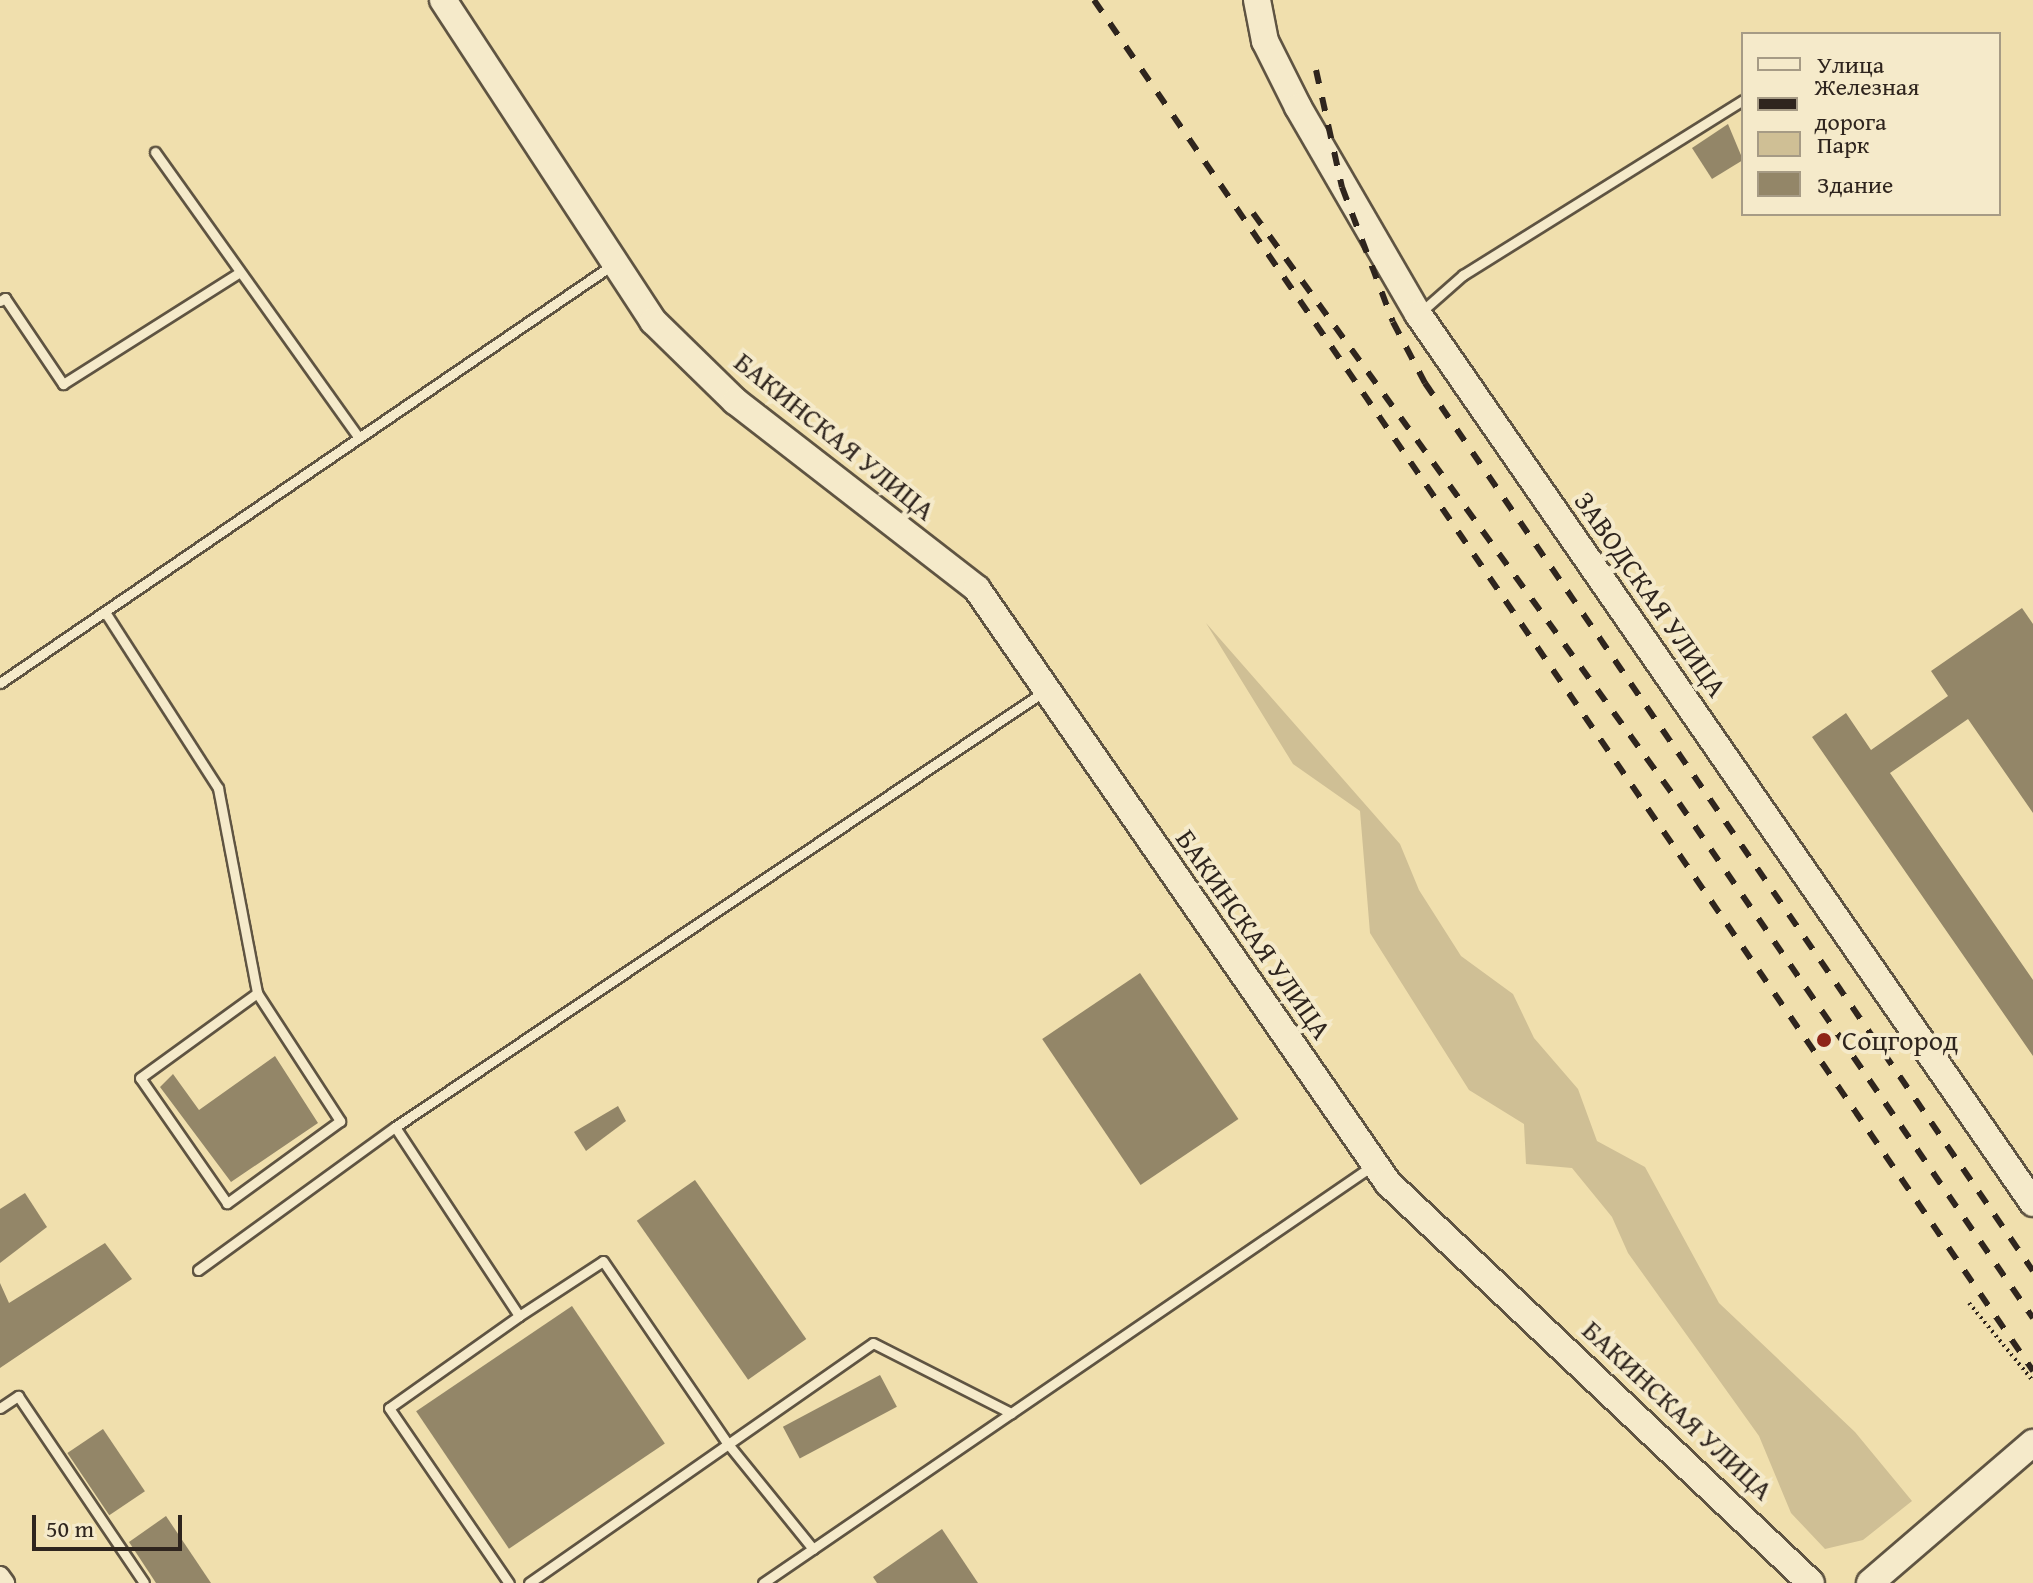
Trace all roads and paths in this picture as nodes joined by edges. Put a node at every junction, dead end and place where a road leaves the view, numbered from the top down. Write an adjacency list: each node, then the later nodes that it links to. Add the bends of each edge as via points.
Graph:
1 (443, 0): 5 (street, БАКИНСКАЯ УЛИЦА)
2 (1257, 0): 8 (street, ЗАВОДСКАЯ УЛИЦА, via 1265,41 1298,107)
3 (1741, 101): 8 (lane, via 1463,275)
4 (155, 152): 6 (lane)
5 (615, 263): 9 (lane); 12 (street, БАКИНСКАЯ УЛИЦА, via 653,321 735,401 977,589)
6 (240, 272): 7 (lane, via 63,384 5,298); 9 (lane)
7 (0, 301)
8 (1418, 314): 16 (street, ЗАВОДСКАЯ УЛИЦА)
9 (359, 438): 10 (lane)
10 (105, 612): 11 (lane); 13 (lane, via 218,788)
11 (0, 683)
12 (1046, 690): 14 (lane); 15 (street, БАКИНСКАЯ УЛИЦА)
13 (257, 993): 13 (lane, via 340,1121 227,1203 140,1078)
14 (395, 1127): 17 (lane); 19 (lane)
15 (1375, 1164): 22 (lane); 32 (street, БАКИНСКАЯ УЛИЦА)
16 (2033, 1203)
17 (198, 1270)
18 (1969, 1303): 20 (path)
19 (519, 1316): 24 (lane, via 603,1261); 29 (lane, via 389,1408)
20 (2033, 1381)
21 (0, 1408): 28 (lane, via 18,1396)
22 (1011, 1413): 24 (lane, via 873,1343); 25 (lane)
23 (2033, 1443): 33 (street)
24 (728, 1444): 25 (lane); 30 (lane)
25 (813, 1549): 31 (lane)
26 (0, 1576): 27 (street)
27 (5, 1583)
28 (144, 1583)
29 (509, 1583)
30 (529, 1583)
31 (763, 1583)
32 (1811, 1583)
33 (1870, 1583)

